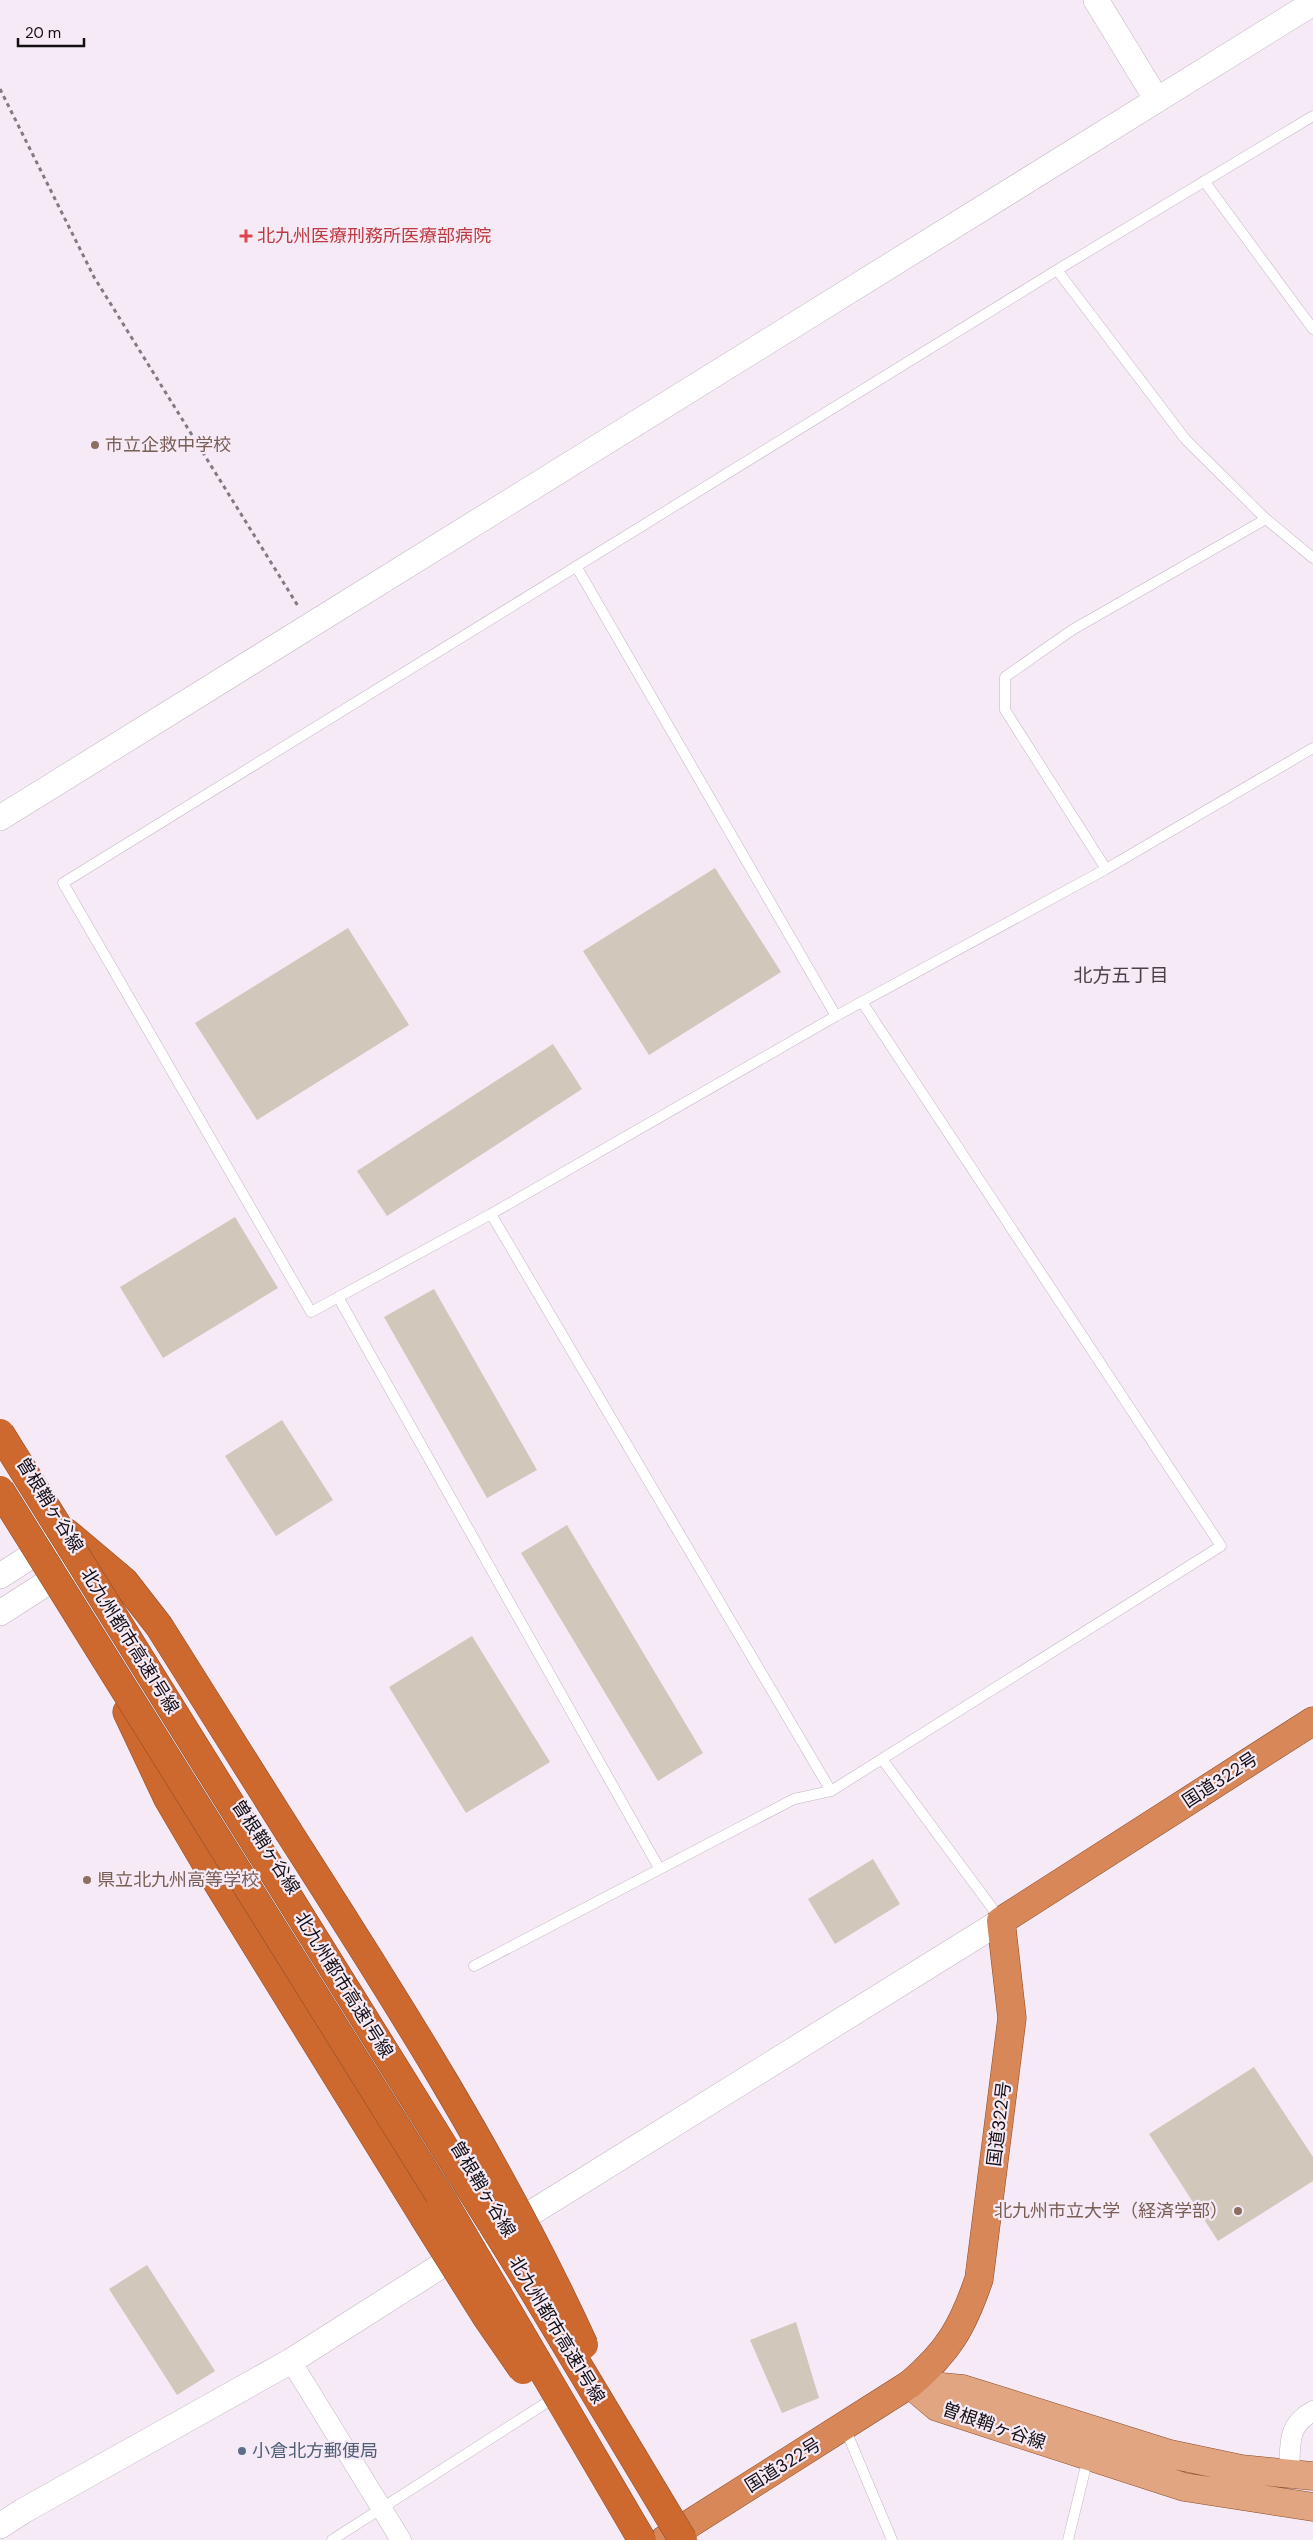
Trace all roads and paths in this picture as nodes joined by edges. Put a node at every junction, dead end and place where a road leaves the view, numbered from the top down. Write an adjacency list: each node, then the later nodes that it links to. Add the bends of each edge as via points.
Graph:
1 (1096, 0): 4 (street)
2 (1313, 3): 4 (street)
3 (0, 89): 12 (path, via 94,277)
4 (1157, 100): 12 (street)
5 (1313, 116): 6 (lane)
6 (1204, 181): 7 (lane); 8 (lane)
7 (1057, 270): 9 (lane, via 1186,440); 11 (lane)
8 (1313, 329)
9 (1266, 519): 10 (lane); 15 (lane, via 1072,630 1005,678 1004,710)
10 (1313, 558)
11 (576, 566): 17 (lane); 19 (lane, via 63,883 311,1312)
12 (310, 626): 14 (street)
13 (1313, 748): 15 (lane)
14 (0, 818)
15 (1106, 869): 16 (lane)
16 (862, 1002): 17 (lane); 32 (lane, via 1221,1546)
17 (836, 1016): 18 (lane)
18 (491, 1214): 19 (lane); 33 (lane)
19 (338, 1298): 34 (lane)
20 (0, 1426): 24 (main road, 曽根鞘ヶ谷線)
21 (0, 1433): 49 (highway, 北九州都市高速1号線, bridge, via 530,2285)
22 (0, 1490): 53 (highway, 北九州都市高速1号線, bridge, via 444,2204)
23 (0, 1513): 25 (main road)
24 (67, 1533): 25 (street); 26 (main road, 曽根鞘ヶ谷線); 49 (highway, bridge, via 124,1581 159,1626 394,1996 460,2106 552,2275 593,2364)
25 (28, 1558): 27 (street); 28 (main road)
26 (84, 1559): 28 (street); 37 (main road, 曽根鞘ヶ谷線, via 213,1765 368,2002)
27 (0, 1576)
28 (45, 1585): 29 (street); 30 (main road)
29 (0, 1613)
30 (127, 1712): 38 (main road, via 169,1773); 53 (highway, bridge, via 168,1799 215,1879 487,2318)
31 (1313, 1721): 35 (highway, 国道322号)
32 (882, 1759): 33 (lane); 35 (lane)
33 (831, 1790): 34 (lane, via 794,1799)
34 (660, 1868): 36 (lane)
35 (1001, 1921): 37 (street); 40 (highway, 国道322号, via 1012,2018 979,2279 968,2314 950,2343)
36 (474, 1966)
37 (507, 2228): 38 (street); 49 (main road, 曽根鞘ヶ谷線)
38 (458, 2255): 39 (street); 41 (main road)
39 (291, 2361): 46 (street); 48 (street)
40 (910, 2384): 43 (highway, 国道322号); 44 (main road, 曽根鞘ヶ谷線, via 936,2407); 45 (main road, 曽根鞘ヶ谷線, via 963,2389 1202,2462)
41 (548, 2401): 46 (lane); 52 (main road)
42 (1313, 2411): 45 (street, via 1292,2428)
43 (844, 2426): 49 (highway, 国道322号); 54 (lane)
44 (1088, 2458): 47 (main road, 曽根鞘ヶ谷線, via 1184,2487); 55 (lane)
45 (1301, 2474)
46 (382, 2506): 50 (lane); 51 (street)
47 (1313, 2507)
48 (0, 2526)
49 (683, 2538)
50 (332, 2540)
51 (401, 2540)
52 (632, 2540)
53 (641, 2540)
54 (892, 2540)
55 (1068, 2540)

